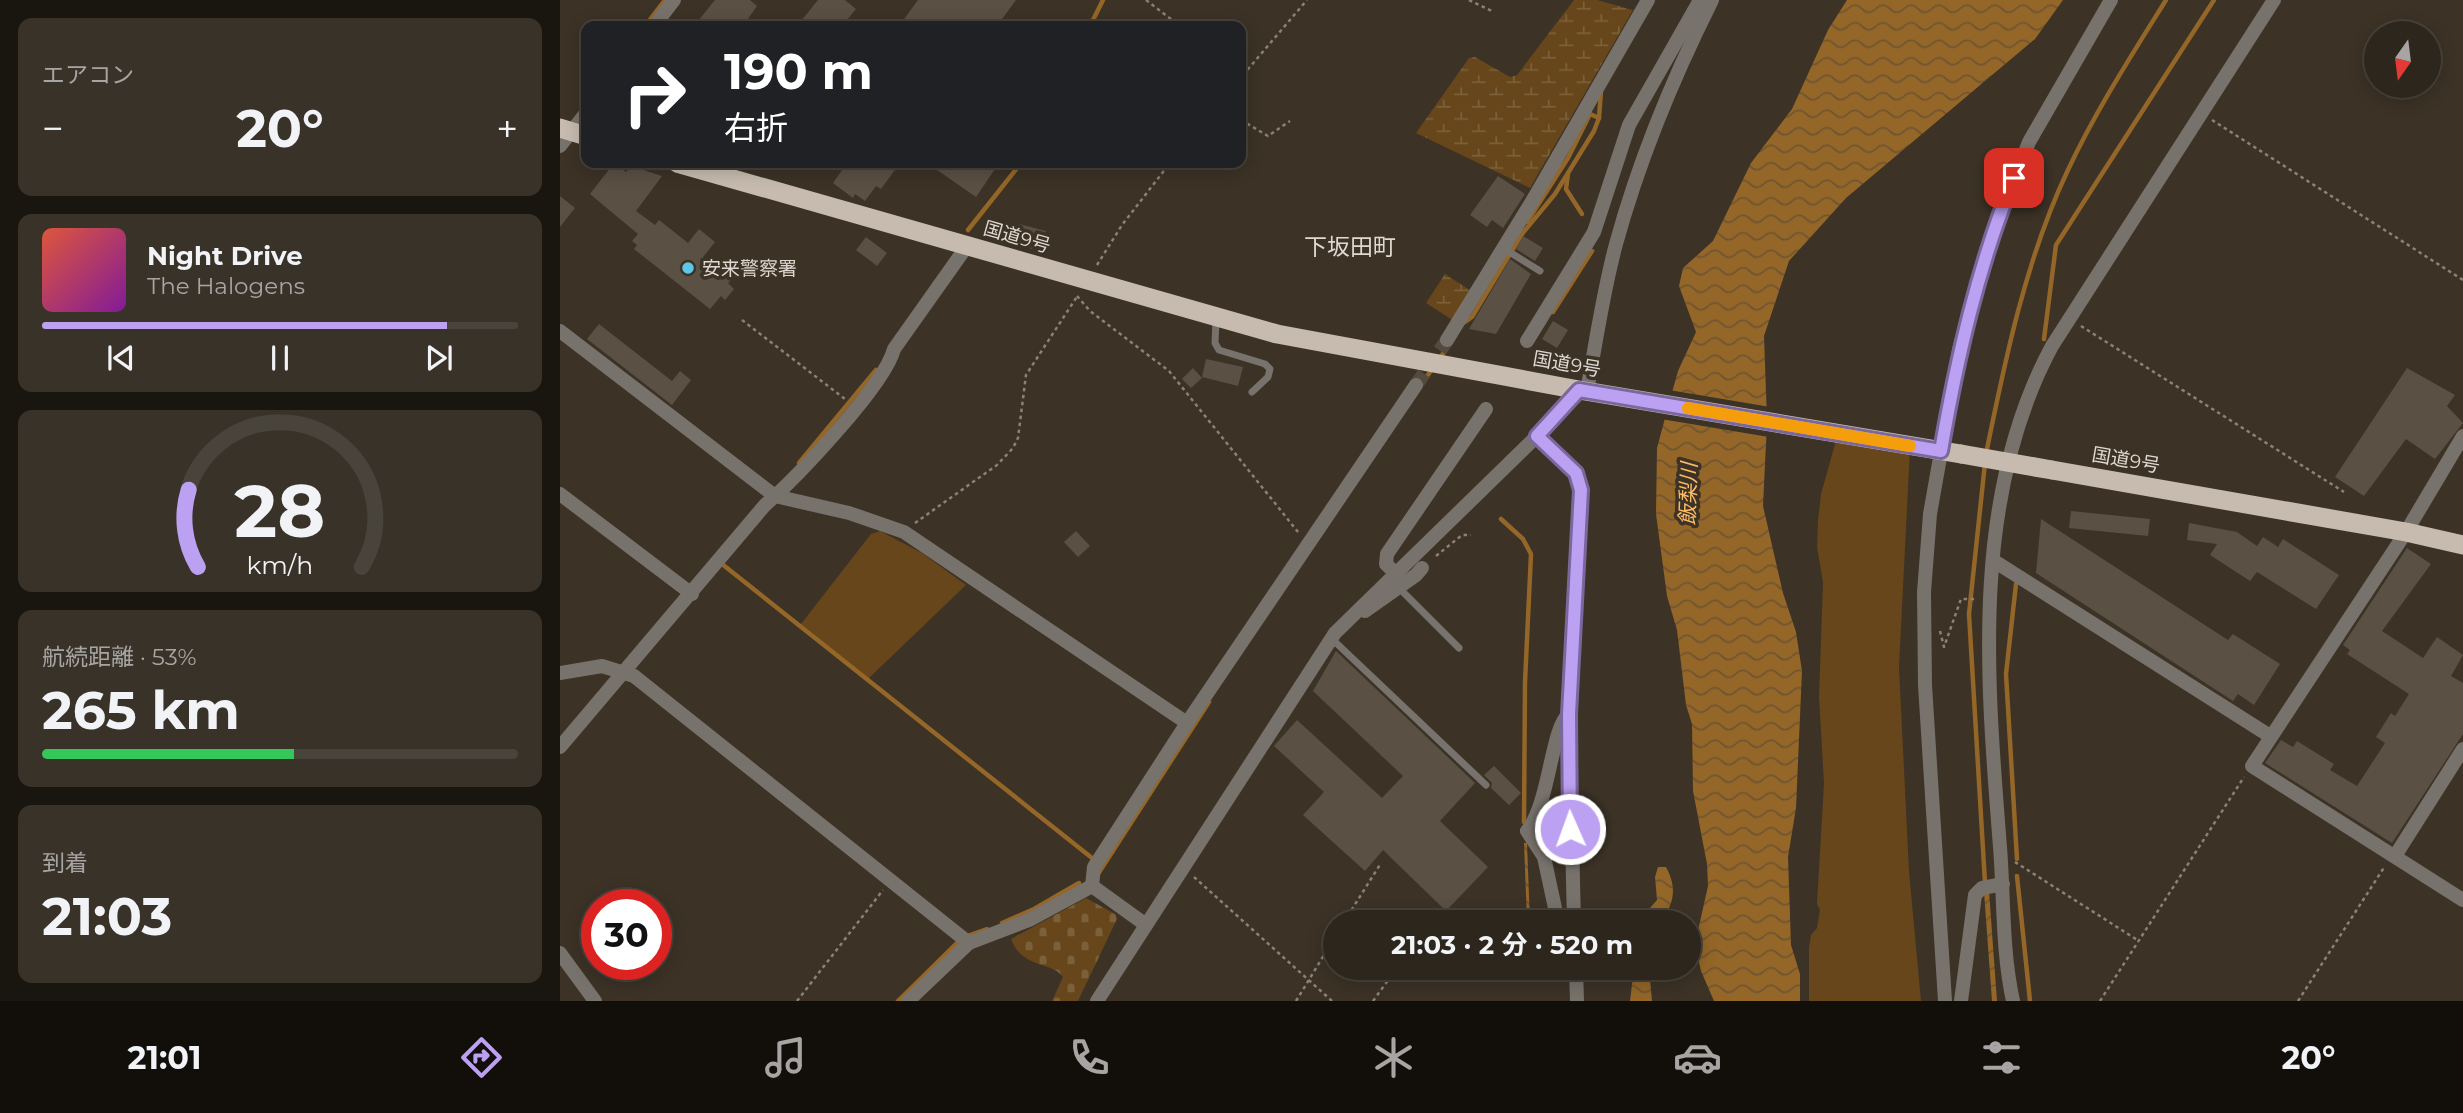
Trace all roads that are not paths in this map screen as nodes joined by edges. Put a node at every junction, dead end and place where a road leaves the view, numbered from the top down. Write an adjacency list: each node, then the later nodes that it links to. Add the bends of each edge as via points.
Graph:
1 (674, 0): 7 (street)
2 (1648, 0): 12 (street)
3 (1700, 0): 17 (street, via 1629,125 1594,232)
4 (1712, 0): 19 (street, via 1634,184 1616,245)
5 (2111, 0): 24 (street, via 2043,114 1989,243 1959,350)
6 (2274, 0): 29 (street, via 2040,368 2025,403 2002,490)
7 (658, 21)
8 (581, 120): 9 (street)
9 (570, 136)
10 (694, 168): 11 (highway, 国道9号)
11 (967, 246): 14 (highway, 国道9号, via 1082,288); 26 (street, via 856,407)
12 (1507, 251): 13 (lane); 16 (street)
13 (1540, 271)
14 (1216, 318): 19 (highway, 国道9号, via 1327,344); 20 (lane, via 1216,348 1270,369)
15 (560, 331): 26 (street)
16 (1447, 340)
17 (1527, 341)
18 (1416, 385): 40 (street)
19 (1587, 391): 22 (street); 24 (highway, 国道9号)
20 (1252, 392)
21 (1486, 409): 31 (street, via 1387,554 1386,564)
22 (1537, 436): 31 (street); 39 (street, via 1576,473 1581,490)
23 (2463, 436): 27 (street)
24 (1945, 452): 27 (highway, 国道9号, bridge); 59 (street, via 1926,549 1925,685)
25 (560, 494): 33 (street)
26 (775, 496): 33 (street); 40 (street, via 849,513 904,532)
27 (2406, 532): 28 (highway, 国道9号); 41 (street)
28 (2463, 545)
29 (1994, 561): 41 (street); 46 (street, via 1987,659)
30 (1422, 568): 32 (street)
31 (1395, 573): 34 (street)
32 (1399, 588): 34 (street); 36 (lane)
33 (692, 594): 37 (street)
34 (1346, 623): 35 (street)
35 (1332, 639): 44 (lane); 51 (street)
36 (1460, 648)
37 (624, 671): 38 (street, via 602,666); 42 (street); 52 (street)
38 (560, 673)
39 (1569, 714): 49 (street, via 1560,725 1540,807 1522,831 1544,857); 50 (street)
40 (1187, 723): 47 (street, via 1094,867)
41 (2270, 736): 45 (street, via 2252,766)
42 (560, 747)
43 (2463, 749): 45 (street)
44 (1486, 785)
45 (2395, 856): 48 (street)
46 (2003, 884): 60 (street, via 1979,890 1974,898); 61 (street)
47 (1092, 886): 51 (street); 52 (street, via 1029,920)
48 (2463, 900)
49 (1555, 910)
50 (1574, 910)
51 (1146, 925): 57 (street)
52 (969, 943): 56 (street)
53 (560, 953): 55 (street)
54 (1574, 980): 58 (street)
55 (595, 1001)
56 (908, 1001)
57 (1097, 1001)
58 (1577, 1001)
59 (1945, 1001)
60 (1961, 1001)
61 (2013, 1001)

